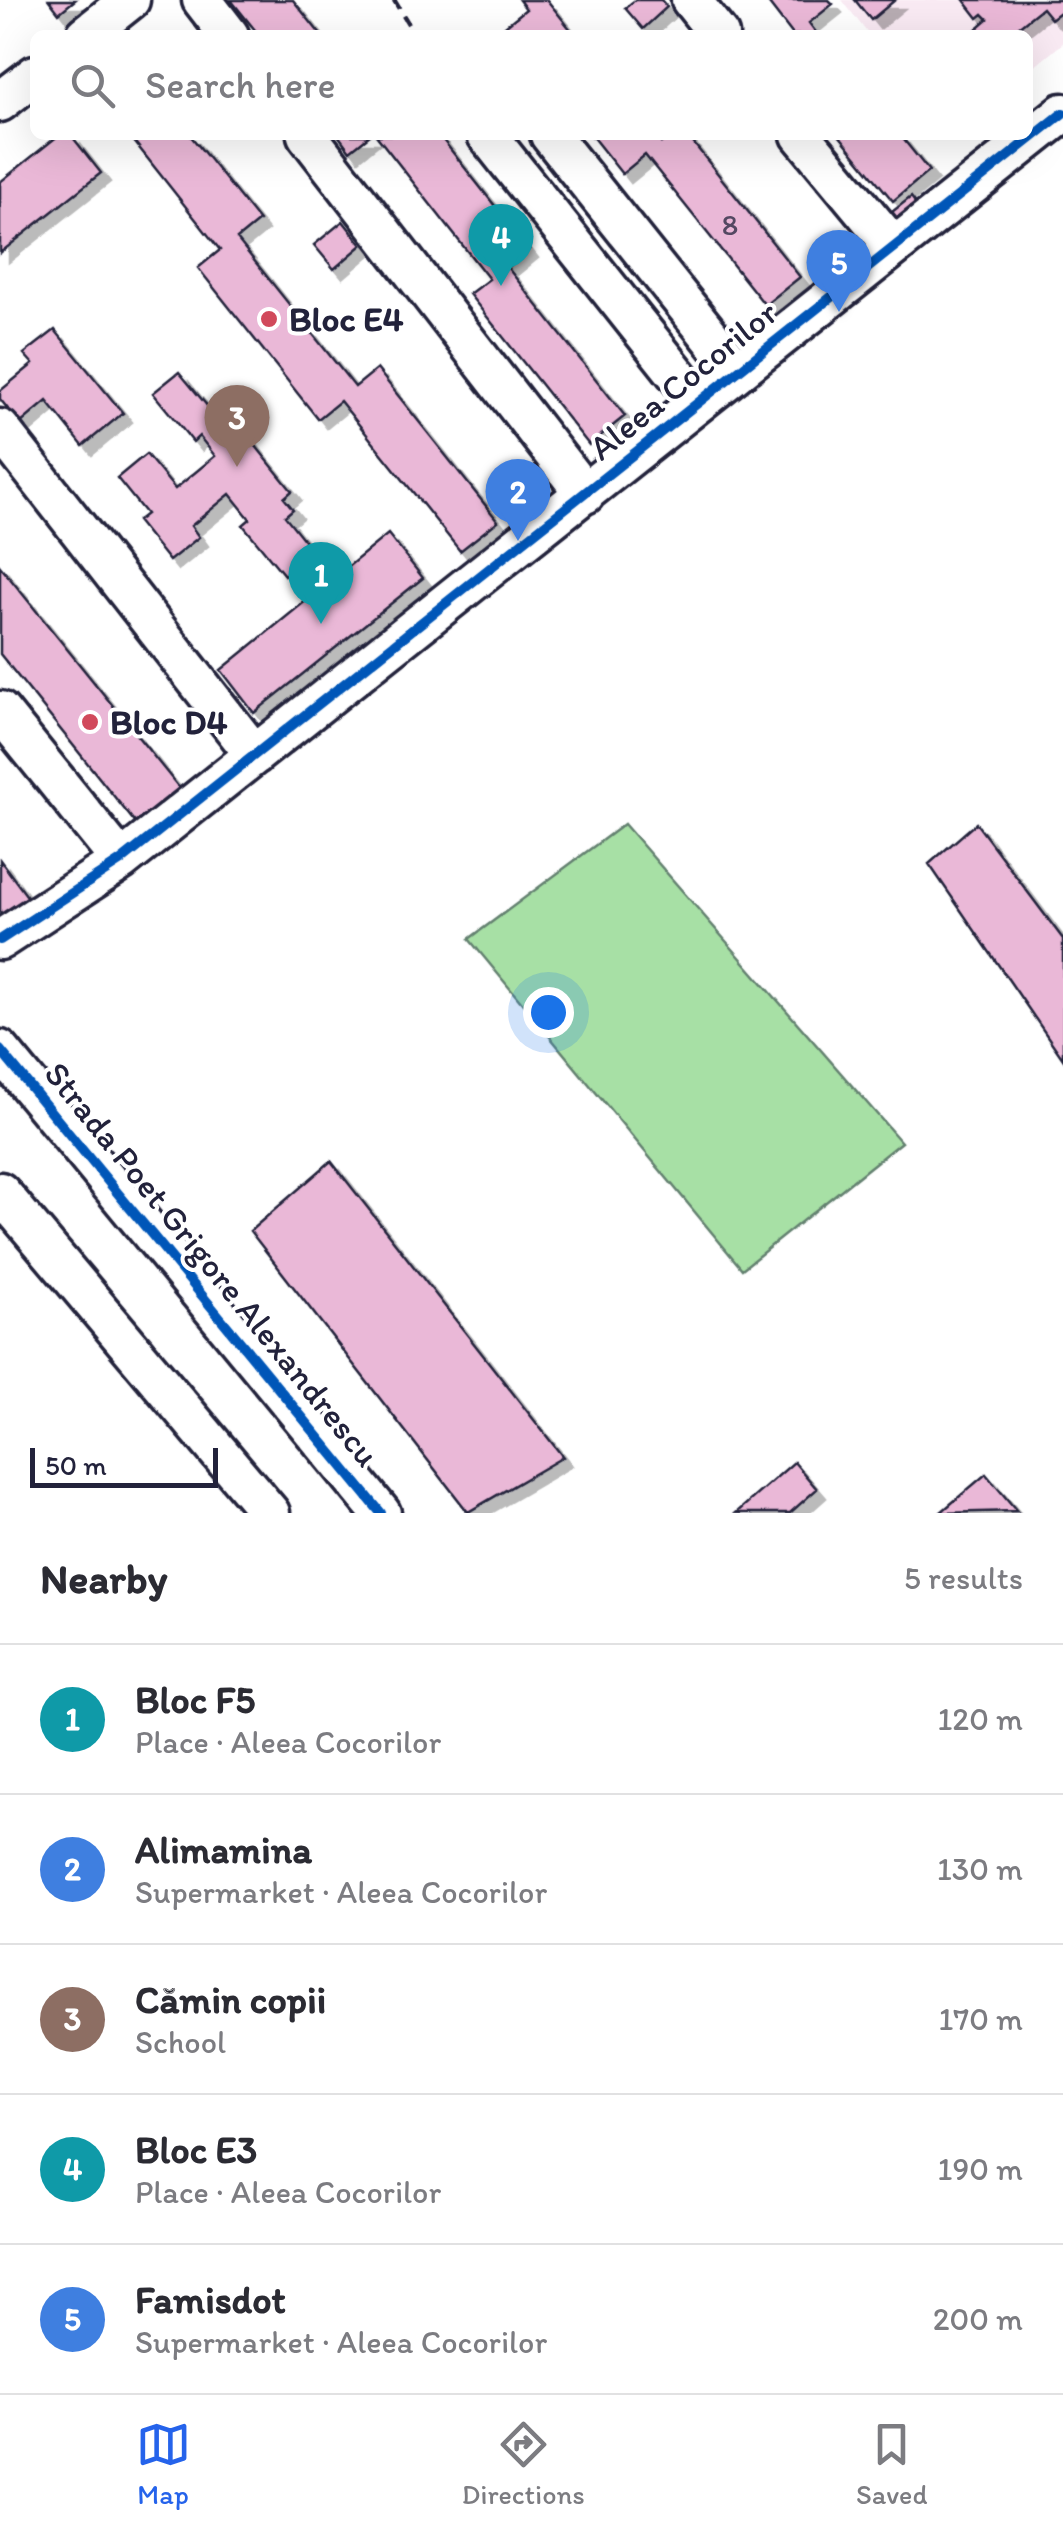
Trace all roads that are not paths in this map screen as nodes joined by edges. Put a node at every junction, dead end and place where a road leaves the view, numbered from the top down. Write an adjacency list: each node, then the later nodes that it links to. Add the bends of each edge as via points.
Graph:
1 (130, 0): 4 (street)
2 (202, 0): 5 (street)
3 (690, 0): 6 (street)
4 (92, 30)
5 (225, 30)
6 (715, 30)
7 (30, 78): 8 (street)
8 (0, 102)
9 (1063, 113): 10 (street, Aleea Cocorilor)
10 (1033, 136)
11 (311, 140): 20 (street)
12 (492, 140): 18 (street)
13 (554, 140): 17 (street)
14 (805, 140): 16 (street)
15 (1028, 140): 16 (street, Aleea Cocorilor)
16 (892, 246): 17 (street, Aleea Cocorilor)
17 (738, 370): 18 (street, Aleea Cocorilor)
18 (698, 402): 20 (street, Aleea Cocorilor)
19 (0, 429): 22 (street)
20 (585, 494): 22 (street, Aleea Cocorilor)
21 (0, 711): 23 (street)
22 (255, 755): 23 (street, Aleea Cocorilor)
23 (121, 860): 24 (street, Aleea Cocorilor)
24 (0, 940)
25 (0, 1050): 28 (street, Strada Poet Grigore Alexandrescu)
26 (0, 1192): 27 (street)
27 (270, 1513)
28 (381, 1513)

